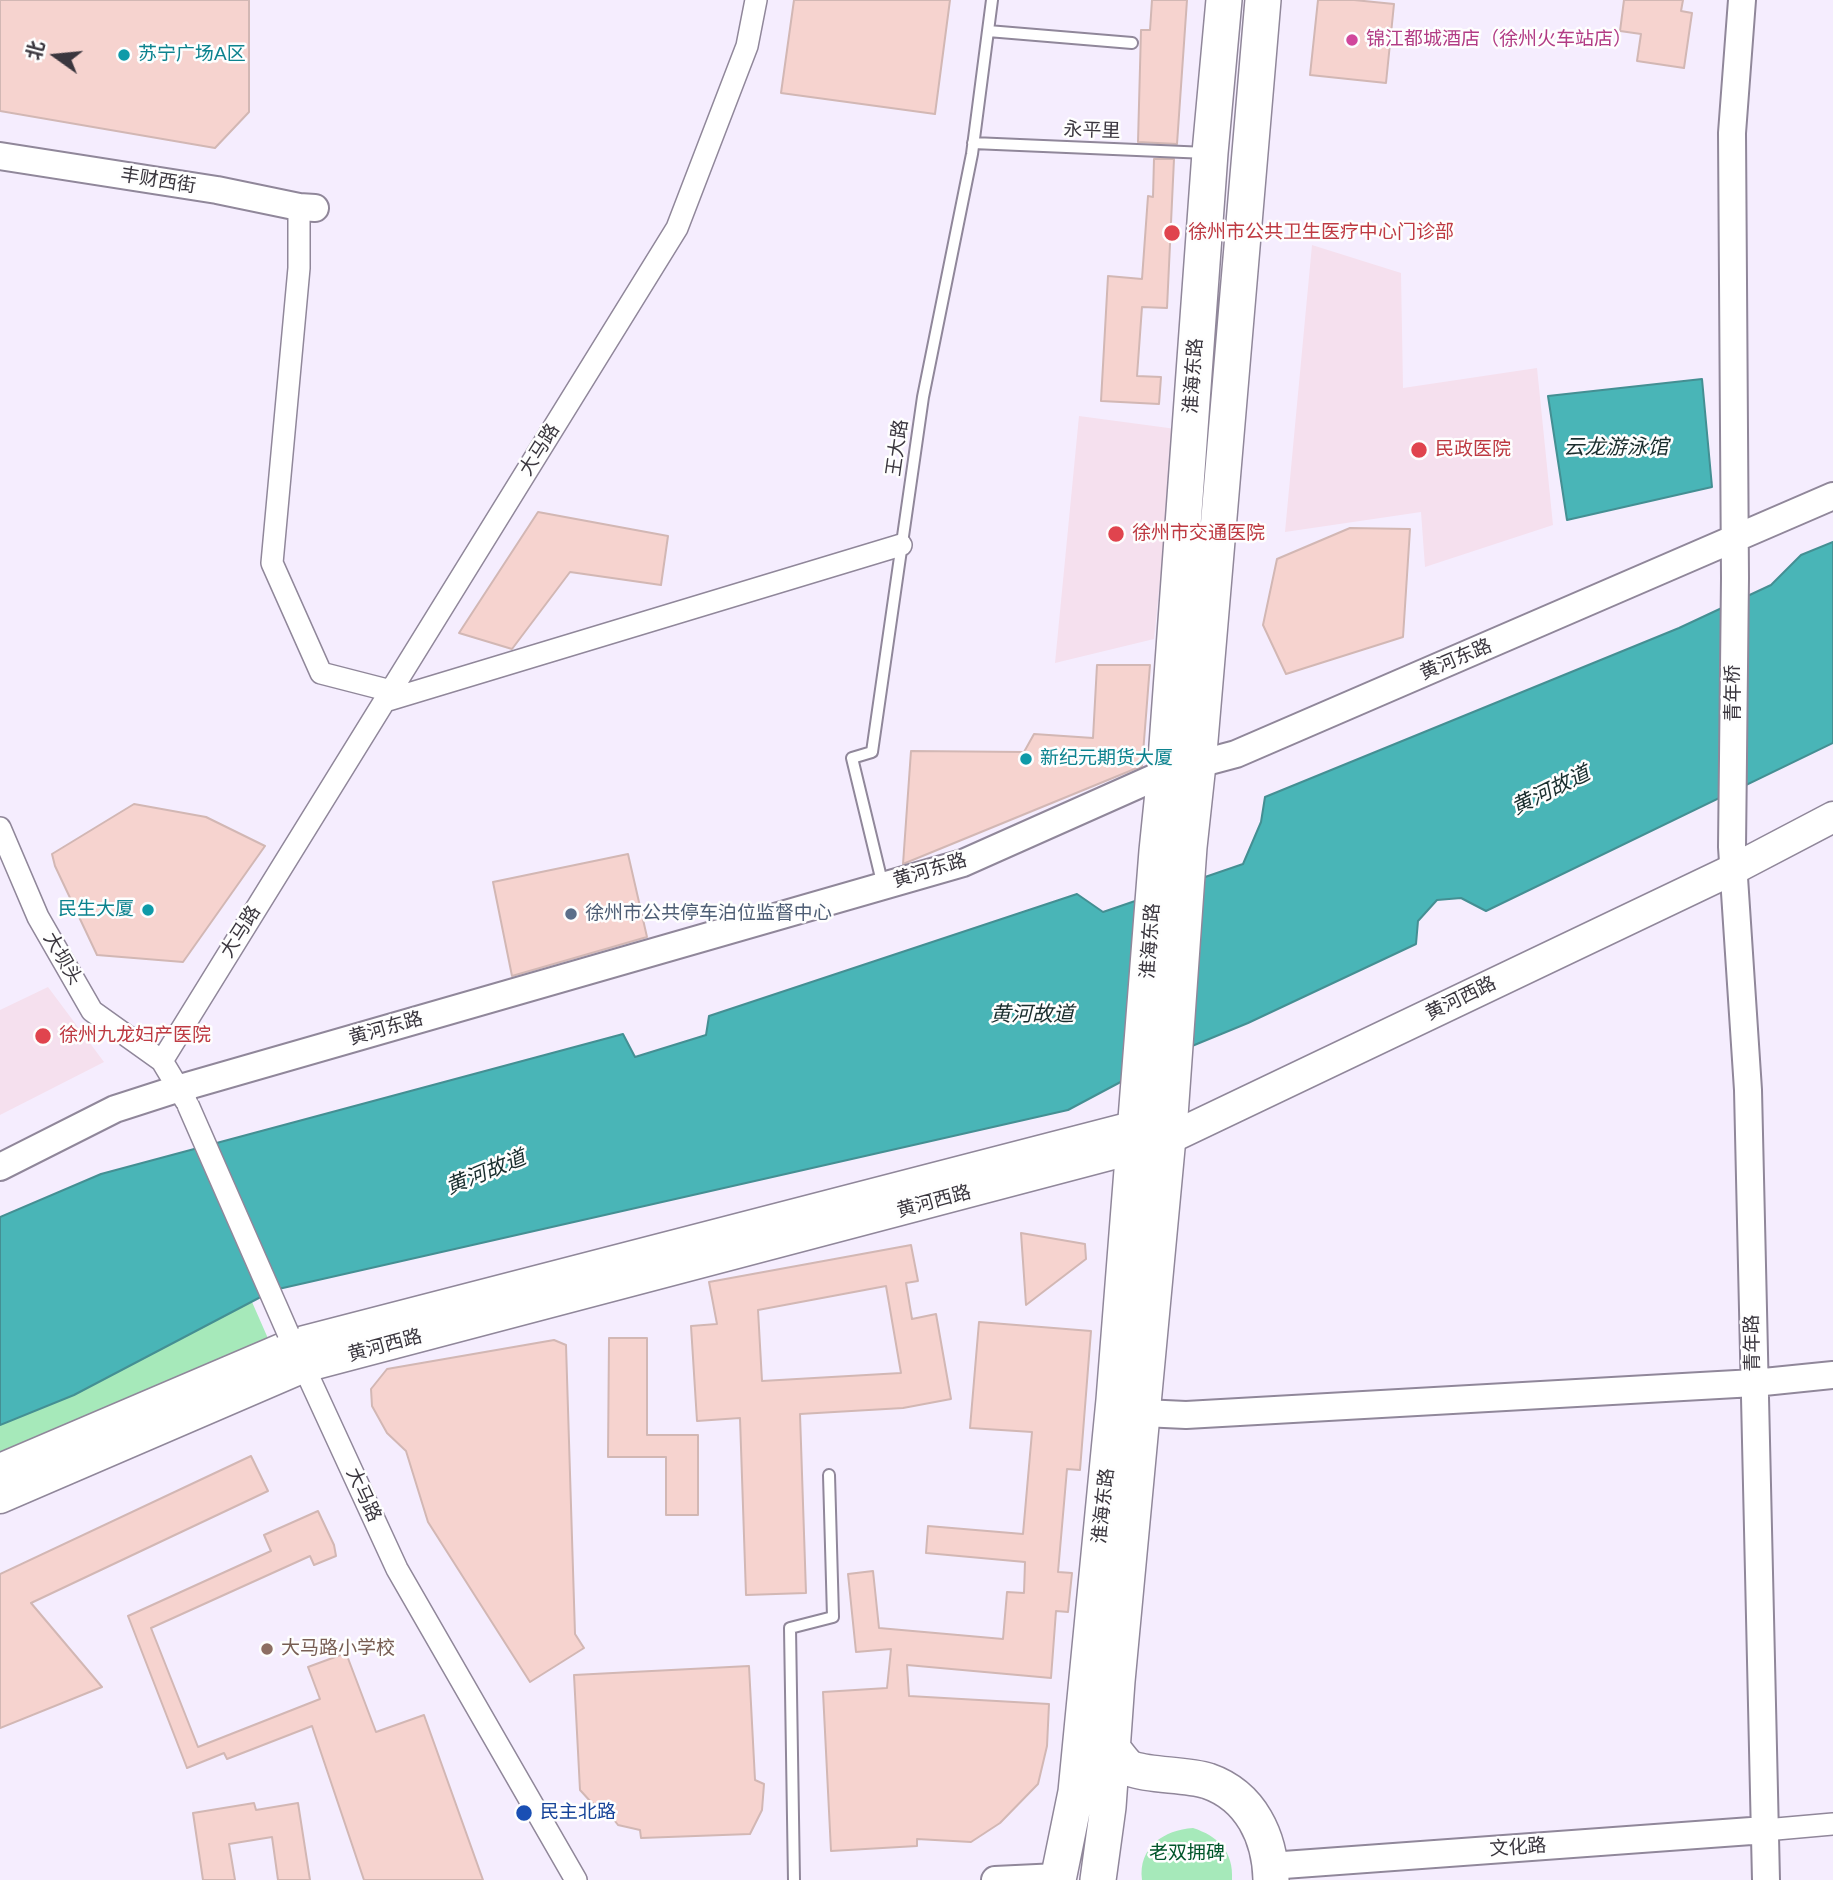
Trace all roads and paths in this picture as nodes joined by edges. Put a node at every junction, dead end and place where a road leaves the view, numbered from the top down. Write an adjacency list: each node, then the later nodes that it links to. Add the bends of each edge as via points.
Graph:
1 (756, 0): 15 (street, 大马路, via 747,46 677,228)
2 (992, 0): 6 (lane, 王大路)
3 (1224, 0): 9 (main road, 淮海东路)
4 (1263, 0): 16 (main road, 淮海东路)
5 (1742, 0): 13 (street, 青年桥, via 1732,133)
6 (988, 31): 7 (lane); 8 (lane, 王大路)
7 (1132, 43)
8 (974, 143): 9 (lane, 永平里); 14 (lane, 王大路, via 923,397)
9 (1210, 153): 16 (main road, 淮海东路)
10 (0, 156): 11 (street, 丰财西街)
11 (307, 207): 15 (street, via 272,563 321,673)
12 (1833, 496): 13 (street, 黄河东路)
13 (1733, 541): 16 (street, 黄河东路, via 1236,754); 18 (street, 青年桥)
14 (901, 545): 15 (street); 23 (lane, 王大路, via 872,752 852,758)
15 (388, 696): 24 (street, 大马路)
16 (1182, 769): 21 (main road, 淮海东路); 23 (street, 黄河东路, via 963,863)
17 (1833, 795): 22 (main road, 黄河西路)
18 (1733, 807): 22 (street, 青年路)
19 (1833, 817): 22 (main road, 黄河西路)
20 (0, 828): 24 (street, 大坝头, via 38,917 92,1011)
21 (1173, 849): 26 (main road, 淮海东路, via 1173,1076); 26 (main road, 淮海东路, via 1140,1088)
22 (1733, 858): 26 (main road, 黄河西路); 30 (street, 青年路, via 1748,1090)
23 (883, 886): 25 (street, 黄河东路)
24 (162, 1061): 25 (street, 大马路)
25 (183, 1097): 27 (street, 黄河东路, via 115,1109); 28 (street, 大马路, bridge)
26 (1152, 1133): 28 (main road, 黄河西路); 31 (main road, 淮海东路); 39 (main road, 淮海东路, via 1114,1400 1076,1792)
27 (0, 1167)
28 (295, 1348): 32 (main road, 黄河西路); 34 (main road, 黄河西路); 40 (street, 大马路, via 397,1569)
29 (1833, 1375): 30 (street)
30 (1754, 1382): 31 (street, via 1186,1415); 37 (street, 青年路)
31 (1143, 1413): 35 (main road, 淮海东路)
32 (0, 1469)
33 (829, 1475): 41 (lane, via 833,1617 790,1628)
34 (0, 1498)
35 (1113, 1749): 38 (main road, via 1130,1768 1209,1781 1237,1798 1259,1824); 43 (main road, 淮海东路)
36 (1833, 1824): 37 (street)
37 (1765, 1830): 38 (street, 文化路); 44 (street, 青年路)
38 (1271, 1873)
39 (1058, 1878): 42 (street)
40 (576, 1880)
41 (794, 1880)
42 (995, 1880)
43 (1098, 1880)
44 (1766, 1880)

